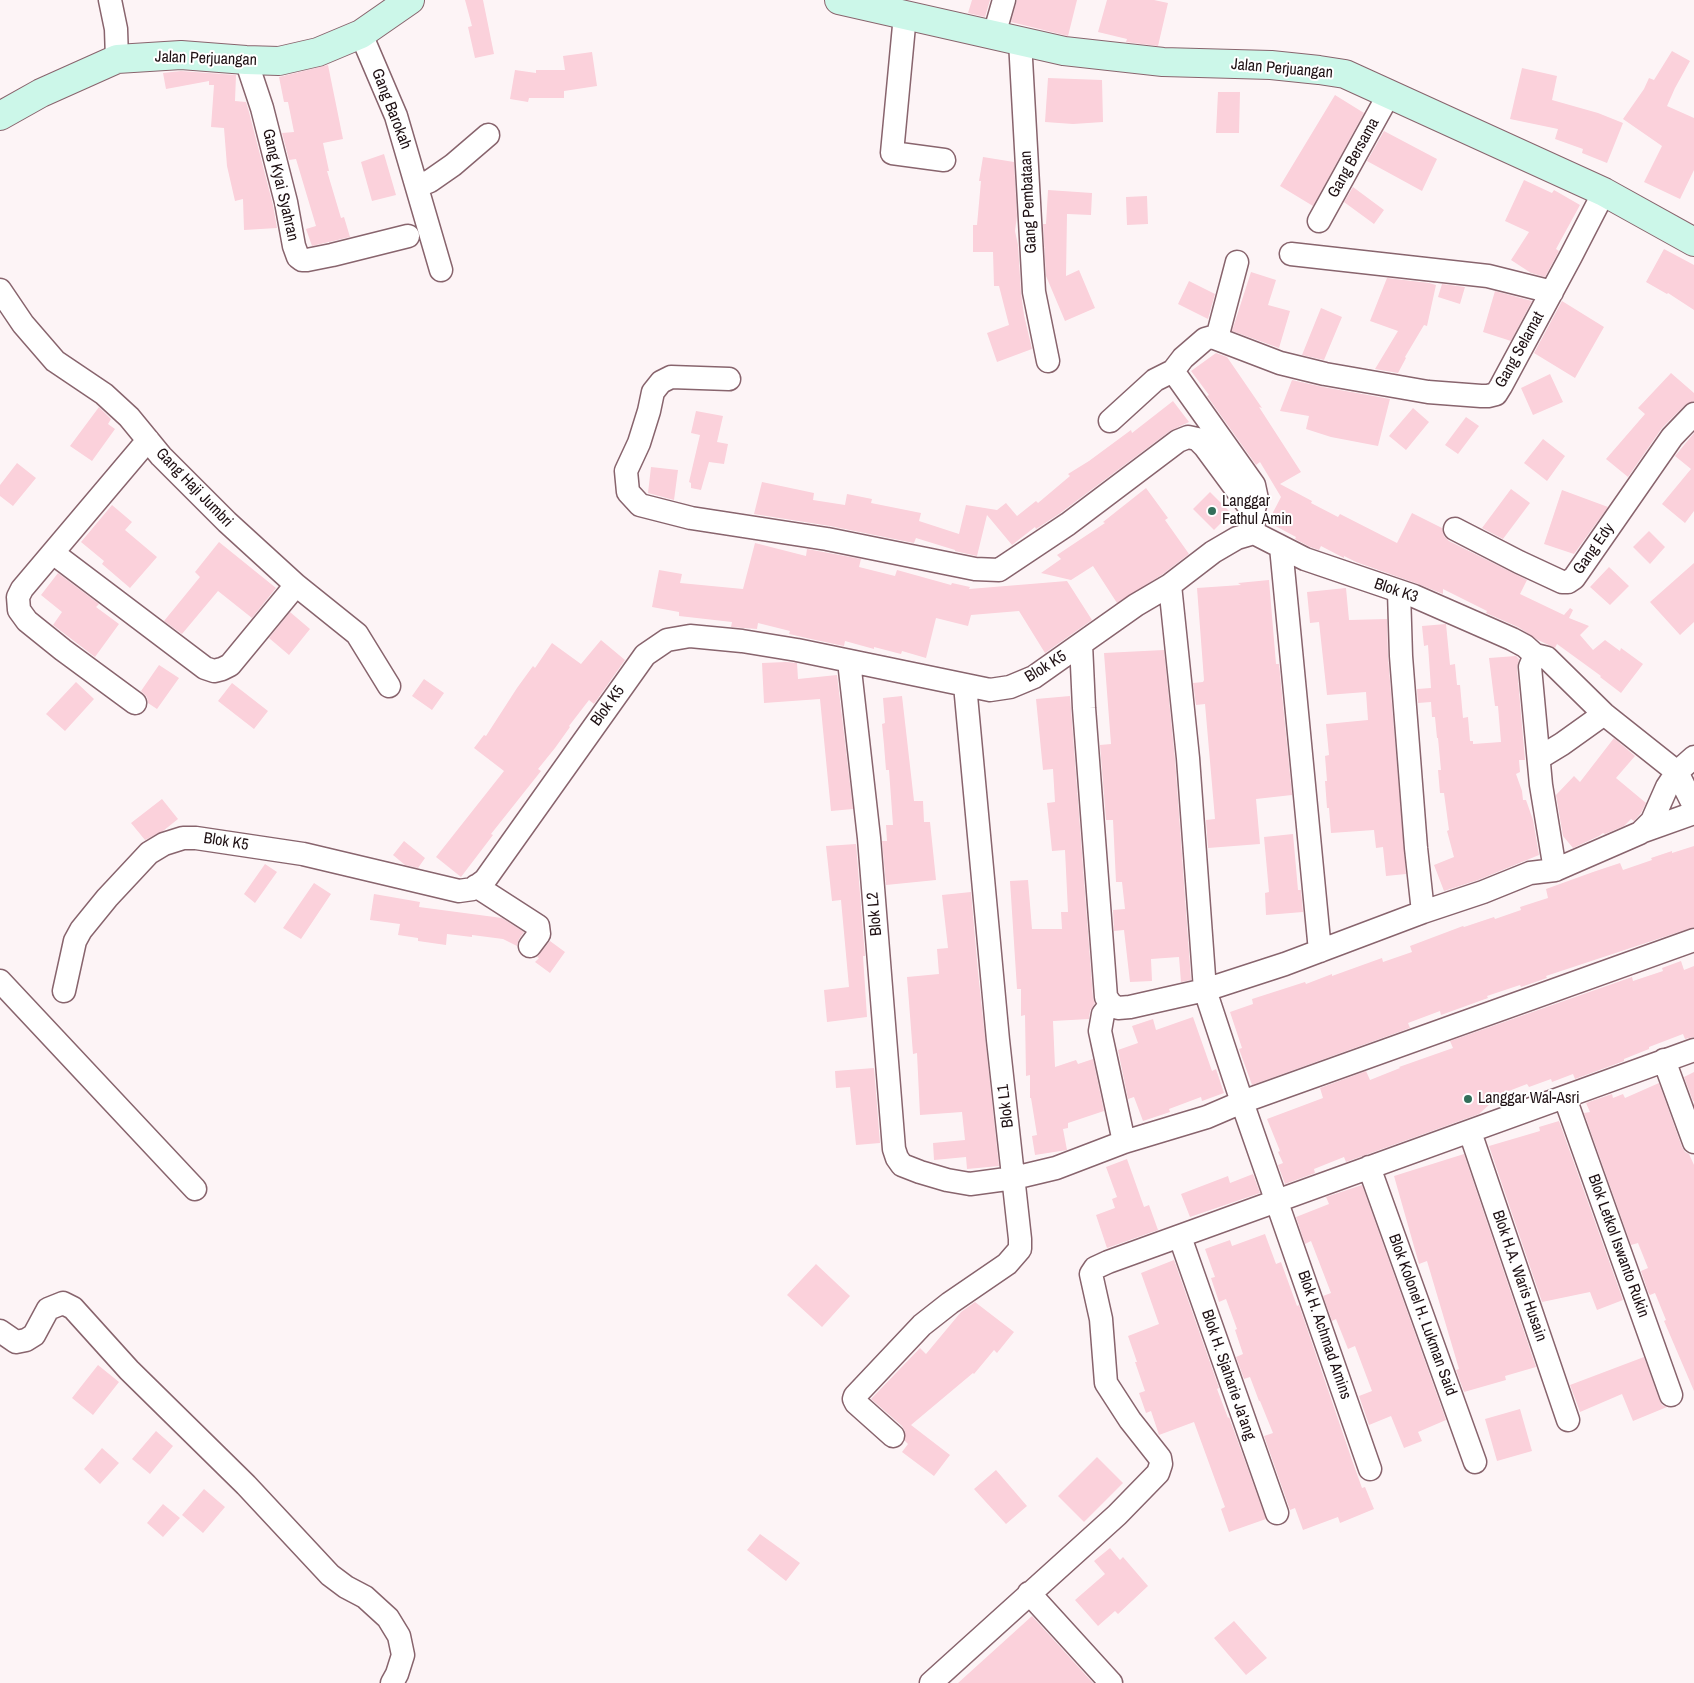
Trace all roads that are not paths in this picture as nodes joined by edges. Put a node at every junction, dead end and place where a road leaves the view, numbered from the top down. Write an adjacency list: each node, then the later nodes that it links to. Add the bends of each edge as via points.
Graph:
1 (110, 0): 9 (street, via 116,29)
2 (410, 0): 6 (street, Jalan Perjuangan)
3 (839, 0): 5 (street, Jalan Perjuangan)
4 (1004, 0): 7 (street)
5 (905, 15): 7 (street, Jalan Perjuangan); 14 (street, via 892,153)
6 (361, 34): 10 (street, Jalan Perjuangan, via 298,57 279,61); 15 (street, Gang Barokah, via 396,116)
7 (994, 35): 8 (street, Jalan Perjuangan)
8 (1020, 41): 11 (street, Jalan Perjuangan, via 1162,62 1319,70 1345,74); 26 (street, Gang Pembataan, via 1034,292)
9 (117, 59): 10 (street, Jalan Perjuangan, via 181,55); 12 (street, Jalan Perjuangan, via 41,93)
10 (246, 60): 18 (street, Gang Kyai Syahran, via 262,108 298,257 302,260 324,257)
11 (1389, 94): 16 (street, Jalan Perjuangan); 17 (street, Gang Bersama)
12 (0, 116)
13 (488, 135): 15 (street, via 453,165)
14 (944, 160)
15 (418, 186): 22 (street, Gang Barokah)
16 (1604, 192): 19 (street, Jalan Perjuangan); 24 (street, Gang Selamat)
17 (1319, 221)
18 (408, 236)
19 (1694, 242)
20 (1291, 254): 24 (street, via 1488,276)
21 (1237, 262): 25 (street)
22 (441, 270)
23 (0, 290): 31 (street, Gang Haji Jumbri, via 54,361 104,394)
24 (1552, 292): 25 (street, Gang Selamat, via 1501,386 1496,394 1488,396 1428,392 1325,374 1280,363)
25 (1217, 338): 27 (street, via 1205,339 1183,358)
26 (1048, 361)
27 (1173, 372): 30 (street, via 1155,380); 32 (street, via 1254,486 1258,499)
28 (729, 379): 32 (street, via 671,377 661,382 653,392 639,443 626,471 628,492 640,505 691,518 827,539 975,570 999,570 1188,437 1197,439 1205,447)
29 (1694, 414): 33 (street, Gang Edy, via 1672,437 1574,578 1568,582 1562,582)
30 (1110, 421)
31 (148, 440): 35 (street); 36 (street, Gang Haji Jumbri, via 227,522)
32 (1254, 522): 34 (street, Blok K3); 37 (street, Blok K5, via 1237,538)
33 (1454, 529)
34 (1281, 547): 38 (street, Blok K3, via 1305,559); 57 (street)
35 (53, 553): 36 (street, via 205,668 214,671 230,665); 44 (street, via 18,597 19,610 27,621 63,650)
36 (296, 585): 42 (street, Gang Haji Jumbri, via 357,634)
37 (1170, 585): 39 (street, Blok K5); 59 (street, Blok H. Achmad Amins, via 1188,758)
38 (1399, 592): 40 (street, Blok K3, via 1512,639); 54 (street, via 1401,656)
39 (1081, 644): 43 (street, Blok K5, via 1034,677 1010,687 990,690); 61 (street, via 1106,997)
40 (1536, 655): 45 (street, Blok K3, via 1547,658); 47 (street, via 1530,667)
41 (849, 661): 43 (street, Blok K5); 53 (street, Blok K5, via 788,648 690,636 667,640 655,647 645,655 485,880); 70 (street, Blok L2, via 869,838 897,1158 910,1169 970,1184)
42 (389, 686)
43 (965, 686): 70 (street, Blok L1)
44 (135, 703)
45 (1604, 714): 47 (street); 48 (street, Blok K3)
46 (1694, 757): 48 (street)
47 (1539, 758): 52 (street)
48 (1677, 772): 49 (street); 51 (street, via 1652,821)
49 (1694, 806)
50 (1694, 813): 51 (street)
51 (1640, 833): 52 (street)
52 (1554, 870): 54 (street, via 1530,873)
53 (476, 886): 56 (street, via 538,926 539,934); 60 (street, Blok K5, via 460,891 303,854 183,838 149,853 81,930 75,941)
54 (1423, 912): 57 (street)
55 (1694, 940): 65 (street)
56 (530, 946)
57 (1320, 951): 59 (street)
58 (0, 981): 71 (street)
59 (1205, 990): 61 (street, via 1130,1007 1118,1008); 65 (street, Blok H. Achmad Amins)
60 (64, 991)
61 (1111, 1004): 67 (street, via 1102,1014 1100,1031)
62 (1694, 1050): 63 (street)
63 (1664, 1060): 64 (street); 68 (street)
64 (1565, 1098): 66 (street); 75 (street, Blok Letkol Iswanto Rukin)
65 (1242, 1102): 67 (street, via 1207,1117); 72 (street, Blok H. Achmad Amins)
66 (1470, 1132): 69 (street); 76 (street, Blok H.A. Waris Husain)
67 (1124, 1142): 70 (street, via 1056,1168)
68 (1694, 1142)
69 (1369, 1167): 72 (street); 78 (street, Blok Kolonel H. Lukman Said)
70 (1014, 1178): 77 (street, Blok L1, via 1020,1239 1020,1249 1015,1257 922,1325 855,1396 856,1403)
71 (195, 1188)
72 (1277, 1202): 73 (street); 79 (street, Blok H. Achmad Amins)
73 (1180, 1237): 80 (street, Blok H. Sjaharie Ja'ang); 81 (street, via 1108,1262 1095,1268 1091,1274 1101,1319 1106,1382 1160,1458 1158,1474)
74 (0, 1331): 82 (street, via 16,1342 26,1340 34,1334 48,1309 62,1302 73,1308 129,1370 246,1485 330,1575 365,1597 388,1618 399,1636 403,1655)
75 (1671, 1395)
76 (1568, 1420)
77 (893, 1436)
78 (1475, 1462)
79 (1370, 1469)
80 (1277, 1513)
81 (1029, 1593): 83 (street); 84 (street)
82 (392, 1683)
83 (931, 1683)
84 (1111, 1683)

